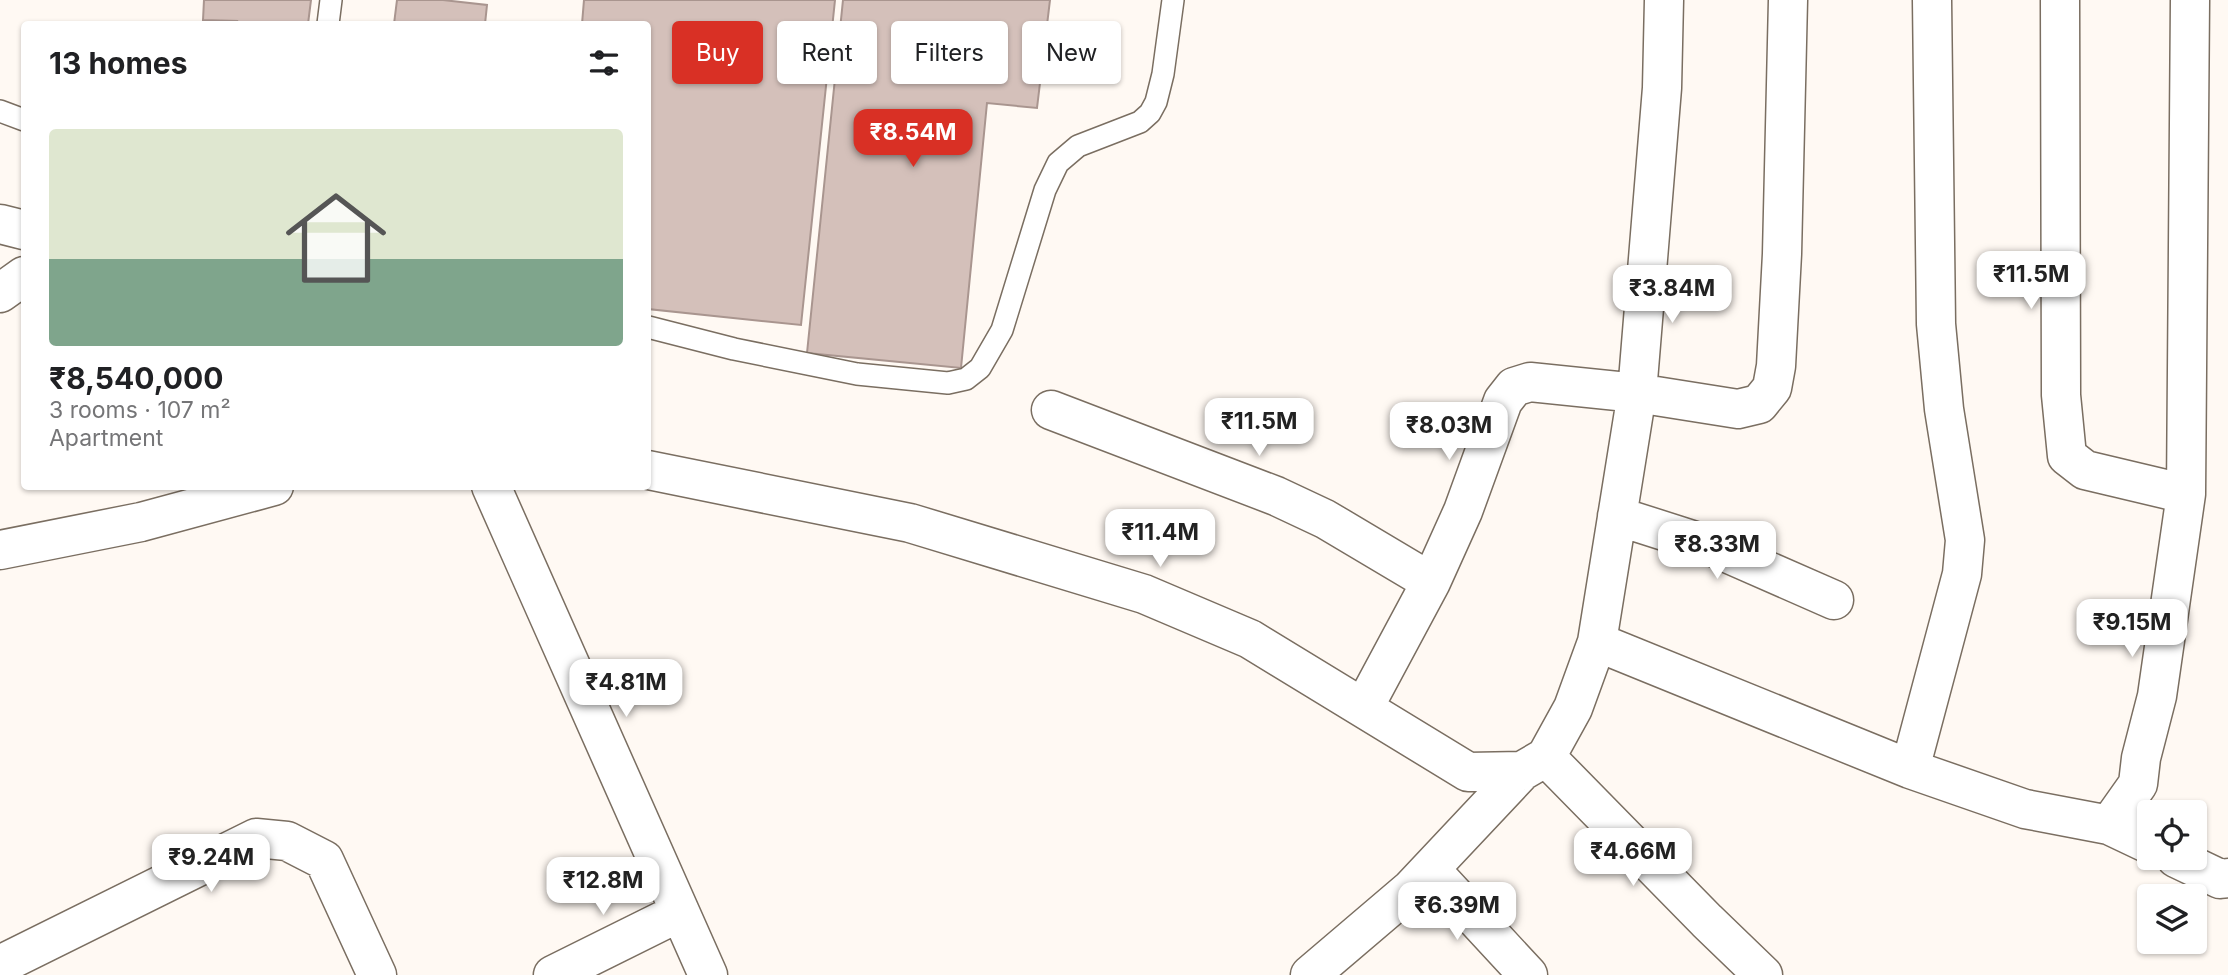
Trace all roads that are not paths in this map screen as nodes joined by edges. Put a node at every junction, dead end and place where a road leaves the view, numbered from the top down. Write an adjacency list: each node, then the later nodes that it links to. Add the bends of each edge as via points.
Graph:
1 (331, 0): 8 (lane)
2 (1173, 0): 15 (lane, via 1163,74 1150,113 1140,122 1078,146 1058,163 1045,190 1002,330 979,368 966,379 948,383 857,374)
3 (1664, 0): 16 (street, via 1662,88)
4 (1788, 0): 16 (street, via 1782,254 1772,388 1759,404 1738,409)
5 (1932, 0): 29 (street, via 1936,324 1965,540 1962,574)
6 (2060, 0): 21 (street, via 2061,395 2067,456 2085,470)
7 (2190, 0): 21 (street)
8 (328, 21)
9 (0, 111): 10 (lane)
10 (21, 119)
11 (0, 224): 12 (street)
12 (21, 229)
13 (21, 278): 14 (street)
14 (0, 293)
15 (651, 328)
16 (1637, 393): 22 (street); 24 (street, via 1530,382 1514,387 1503,401)
17 (1051, 410): 24 (street, via 1276,496 1325,519)
18 (651, 471): 27 (street, via 910,523 1144,594 1250,639)
19 (259, 490): 23 (street, via 141,522)
20 (493, 490): 35 (street)
21 (2186, 494): 30 (street, via 2157,696 2138,784)
22 (1617, 516): 25 (street, via 1711,546); 26 (street)
23 (0, 550)
24 (1431, 582): 27 (street)
25 (1834, 600)
26 (1597, 642): 28 (street, via 1573,708); 29 (street)
27 (1364, 707): 28 (street, via 1468,772)
28 (1534, 764): 32 (street); 42 (street)
29 (1910, 769): 30 (street, via 2025,809)
30 (2109, 825): 31 (street)
31 (2137, 838)
32 (1430, 869): 40 (street); 41 (street)
33 (2201, 870): 34 (street)
34 (2228, 878)
35 (680, 912): 38 (street); 39 (street)
36 (0, 965): 37 (street, via 256,838 287,841 324,860)
37 (377, 975)
38 (553, 975)
39 (708, 975)
40 (1310, 975)
41 (1528, 975)
42 (1763, 975)

